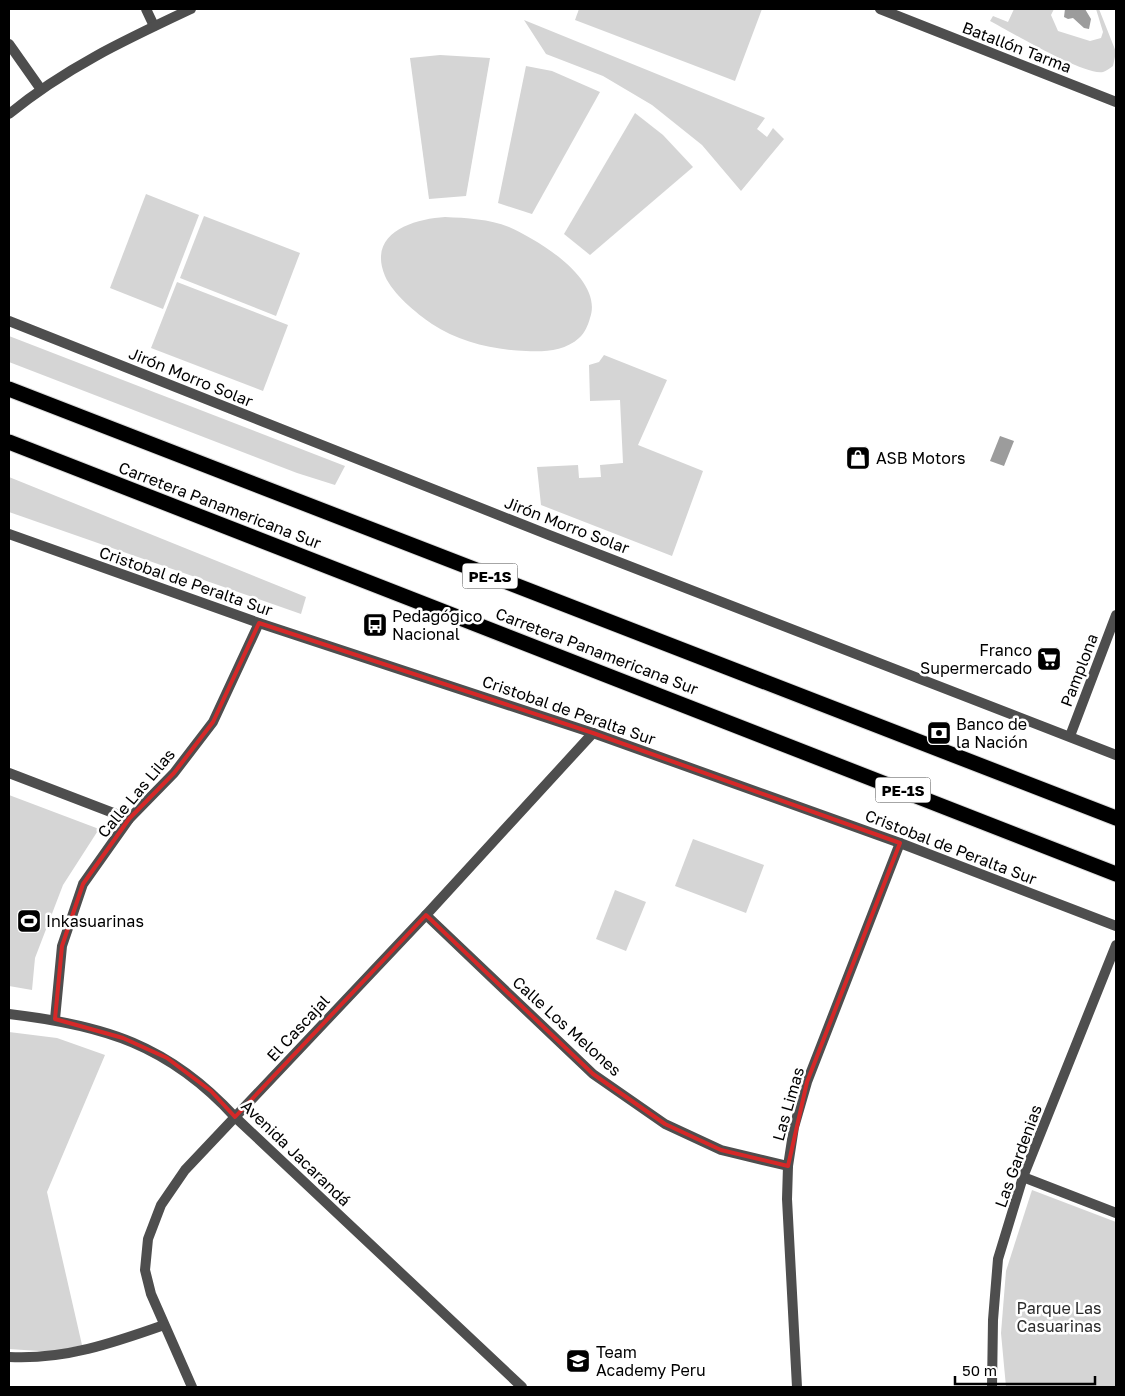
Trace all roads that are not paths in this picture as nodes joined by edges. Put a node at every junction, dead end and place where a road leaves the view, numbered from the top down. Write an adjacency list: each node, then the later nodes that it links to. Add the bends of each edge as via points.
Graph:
1 (146, 9): 4 (street)
2 (191, 9): 4 (street)
3 (880, 9): 7 (street, Batallón Tarma)
4 (154, 26): 6 (street, via 73,67)
5 (9, 44): 6 (street)
6 (40, 88): 8 (street)
7 (1116, 100)
8 (9, 114)
9 (9, 321): 16 (street, Jirón Morro Solar, via 531,528)
10 (9, 389): 19 (highway, Carretera Panamericana Sur / PE-1S)
11 (9, 442): 22 (highway, Carretera Panamericana Sur / PE-1S)
12 (9, 534): 14 (street, Cristobal de Peralta Sur)
13 (1116, 615): 16 (street, Pamplona)
14 (259, 622): 15 (street, Cristobal de Peralta Sur); 20 (street, Calle Las Lilas, via 213,722 174,772)
15 (593, 733): 21 (street, Cristobal de Peralta Sur); 23 (street, El Cascajal)
16 (1070, 736): 17 (street, Jirón Morro Solar)
17 (1116, 755)
18 (9, 773): 20 (street)
19 (1116, 818)
20 (129, 819): 27 (street, Calle Las Lilas, via 82,884 62,946)
21 (900, 843): 24 (street, Cristobal de Peralta Sur); 29 (street, Las Limas, via 807,1082 794,1127)
22 (1116, 874)
23 (426, 915): 28 (street, El Cascajal); 29 (street, Calle Los Melones, via 601,1080 673,1128 721,1150)
24 (1116, 926)
25 (1116, 945): 30 (street, Las Gardenias)
26 (9, 1014): 27 (street, Avenida Jacarandá)
27 (55, 1019): 28 (street, Avenida Jacarandá, via 123,1038 167,1058 211,1091)
28 (235, 1117): 32 (street, El Cascajal, via 184,1170 161,1205 148,1239 145,1270); 35 (street, Avenida Jacarandá)
29 (788, 1166): 36 (street, Las Limas)
30 (1023, 1177): 31 (street); 37 (street, Las Gardenias, via 998,1259)
31 (1116, 1213)
32 (164, 1325): 33 (street, via 100,1347 58,1356); 34 (street, El Cascajal)
33 (9, 1357)
34 (192, 1387)
35 (522, 1387)
36 (797, 1387)
37 (992, 1387)

